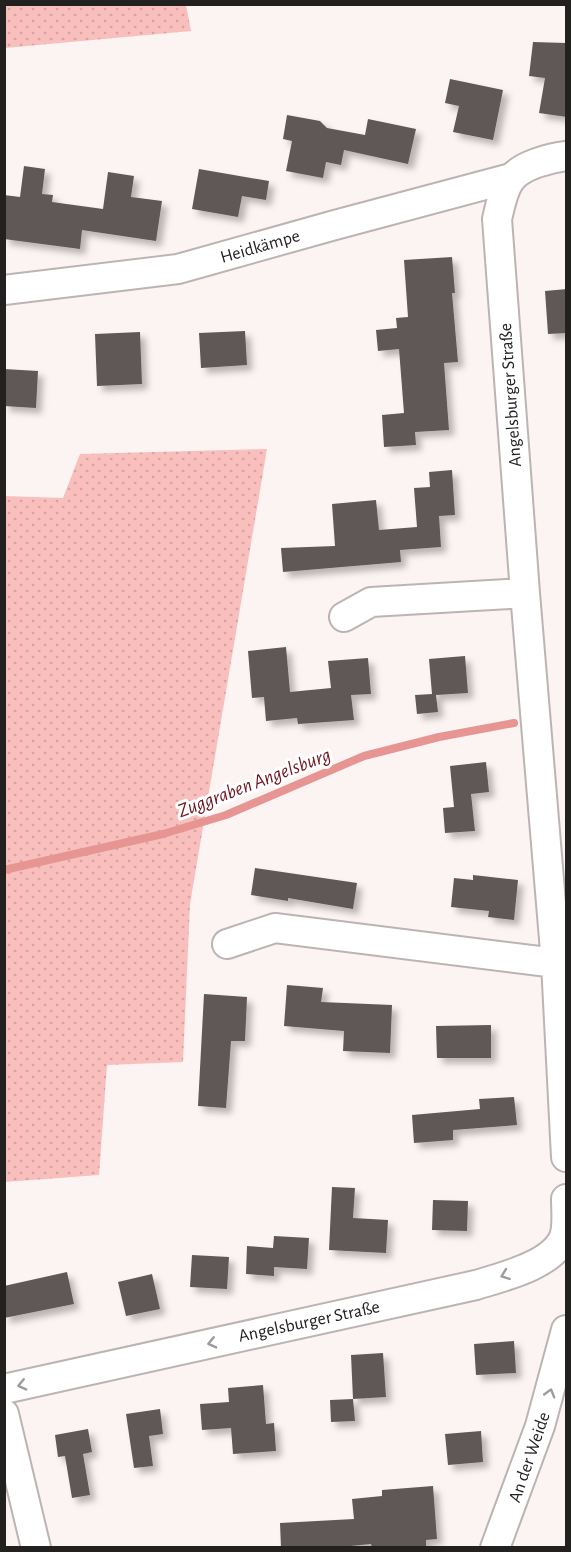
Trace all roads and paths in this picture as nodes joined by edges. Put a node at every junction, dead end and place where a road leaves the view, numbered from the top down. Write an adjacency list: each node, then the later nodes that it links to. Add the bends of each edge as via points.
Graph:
1 (567, 156): 2 (street, Heidkämpe, via 532,164)
2 (507, 188): 3 (street, Heidkämpe, via 335,225 177,269); 4 (street, Angelsburger Straße, via 497,219)
3 (4, 290)
4 (525, 593): 5 (street, via 371,602); 7 (street, Angelsburger Straße)
5 (344, 617)
6 (227, 944): 7 (street, via 275,928)
7 (556, 963): 8 (street, Angelsburger Straße)
8 (567, 1157)
9 (567, 1199): 10 (street, Angelsburger Straße)
10 (561, 1258): 12 (street, Angelsburger Straße, one-way to 12, via 476,1285)
11 (567, 1330): 15 (street, An der Weide, one-way to 11, via 540,1426)
12 (4, 1389)
13 (4, 1414): 14 (street)
14 (36, 1548)
15 (495, 1548)

